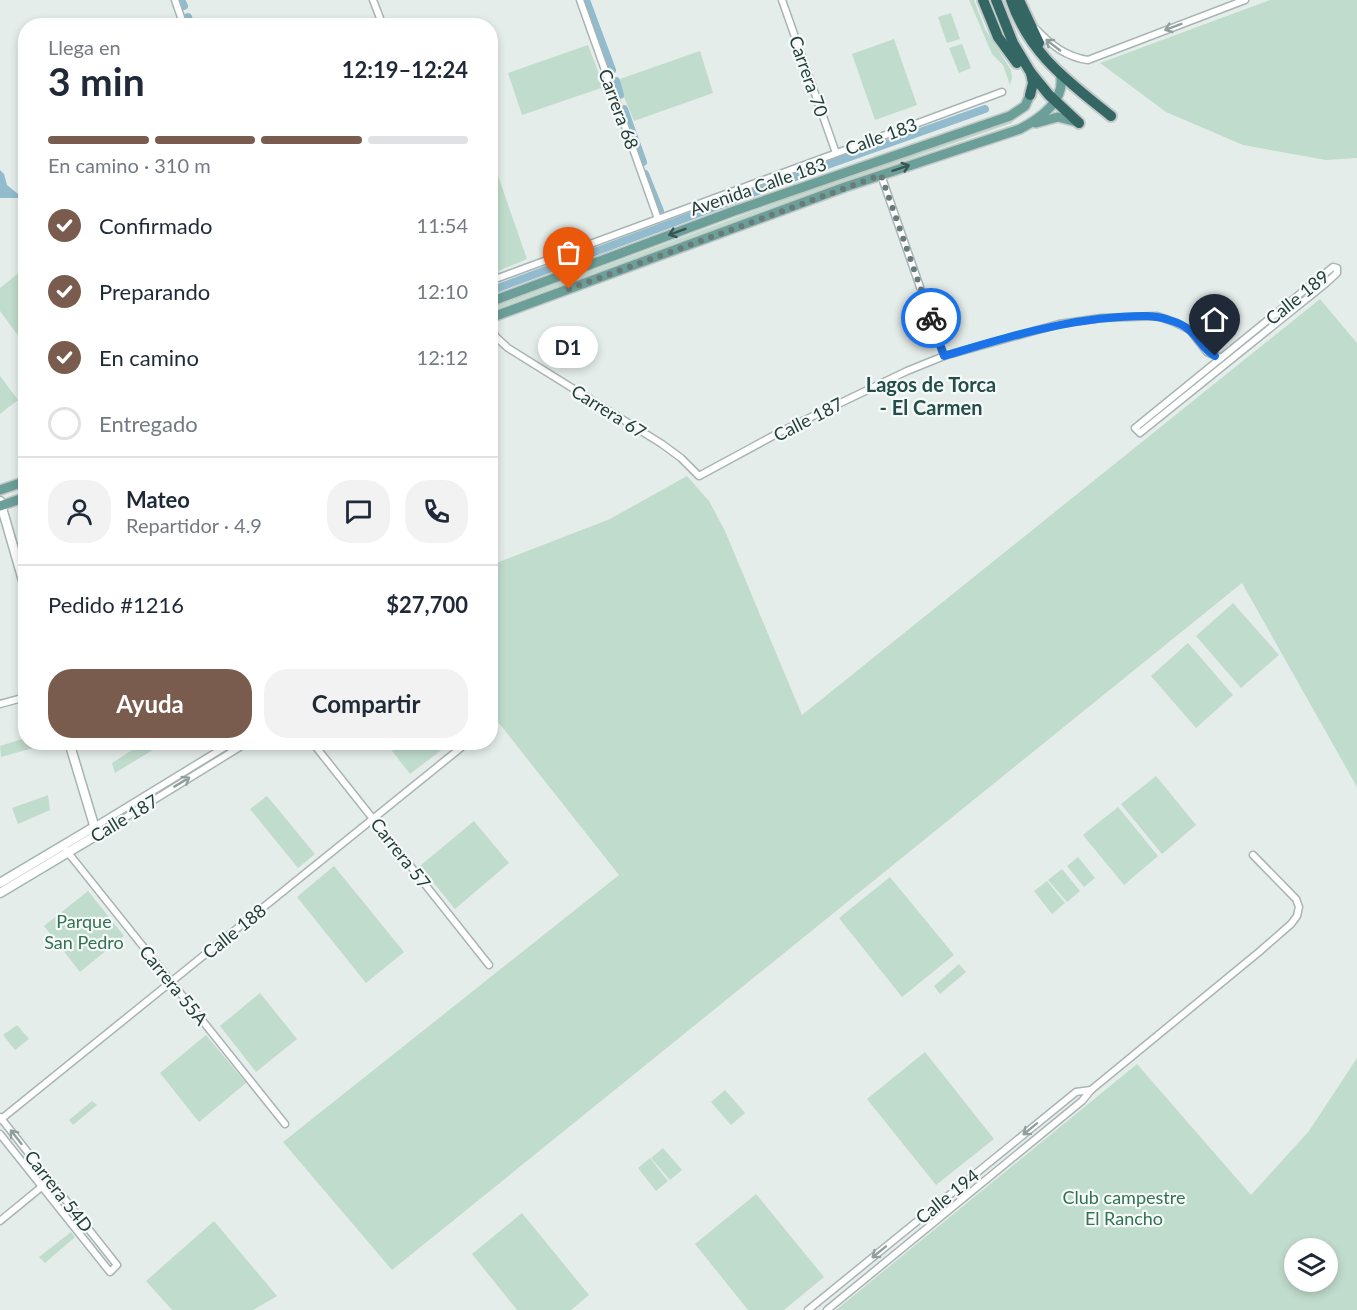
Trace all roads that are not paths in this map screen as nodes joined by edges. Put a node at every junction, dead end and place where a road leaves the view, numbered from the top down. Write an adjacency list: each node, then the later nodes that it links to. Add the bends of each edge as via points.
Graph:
1 (175, 0): 11 (street)
2 (373, 0): 12 (street)
3 (580, 0): 24 (street, Carrera 68)
4 (782, 0): 22 (street, Carrera 70)
5 (983, 0): 16 (highway, via 998,37)
6 (996, 0): 14 (highway, via 1013,43)
7 (1011, 0): 15 (highway, via 1029,40)
8 (1019, 0): 13 (highway)
9 (1245, 0): 10 (street)
10 (1227, 3): 13 (street, one-way to 13, via 1088,60 1069,56 1053,46)
11 (181, 18)
12 (379, 18)
13 (1026, 18): 15 (highway)
14 (1031, 73): 16 (highway); 18 (highway)
15 (1060, 73): 18 (main road, via 1061,89); 19 (highway)
16 (1031, 91): 26 (main road, Avenida Calle 183, one-way to 26, via 1025,106 1010,116 734,211)
17 (1002, 92): 22 (street, Calle 183)
18 (1056, 101): 20 (highway); 21 (main road, Avenida Calle 183)
19 (1111, 116)
20 (1079, 123): 21 (main road, via 1054,117)
21 (1020, 129): 23 (main road, Avenida Calle 183, one-way to 21)
22 (836, 153): 24 (street, Calle 183)
23 (881, 175): 27 (main road, Avenida Calle 183); 29 (street)
24 (658, 219): 25 (street, Calle 183)
25 (498, 278)
26 (498, 299)
27 (498, 315)
28 (498, 339): 31 (street, Carrera 67, via 662,444)
29 (944, 356): 30 (street, Calle 187, via 1059,324 1143,316 1166,319 1190,330 1207,352); 31 (street, Calle 187, via 793,426)
30 (1221, 358): 30 (street, Calle 189, via 1135,428 1140,433 1337,273 1337,268 1333,267)
31 (699, 476)
32 (18, 484): 33 (main road)
33 (0, 490)
34 (18, 499): 35 (main road)
35 (0, 504): 36 (street)
36 (18, 564)
37 (18, 699): 38 (street)
38 (0, 704)
39 (71, 750): 45 (street)
40 (221, 750): 45 (street, Calle 187)
41 (234, 750): 45 (street, Calle 187, one-way to 41)
42 (318, 750): 44 (street, Carrera 57)
43 (458, 750): 44 (street, Calle 188)
44 (374, 819): 50 (street, Carrera 57); 51 (street, Calle 188)
45 (95, 831): 46 (street, Calle 187)
46 (65, 849): 48 (street, Calle 187); 49 (street, Calle 187); 51 (street, Carrera 55A)
47 (1253, 855): 52 (street, Calle 194, via 1296,899 1297,916 1260,952)
48 (0, 883)
49 (0, 893)
50 (489, 965)
51 (171, 982): 53 (street, Calle 188); 54 (street, Carrera 55A)
52 (1090, 1090): 61 (street, Calle 194, one-way to 61, via 1076,1092); 62 (street, Calle 194, via 1082,1101)
53 (1, 1118): 56 (street, Carrera 54D, one-way to 53)
54 (285, 1124)
55 (0, 1134): 57 (street, Carrera 54D)
56 (50, 1180): 57 (street); 59 (street, Carrera 54D)
57 (42, 1187): 58 (street); 60 (street, Carrera 54D)
58 (0, 1221)
59 (86, 1226): 60 (street); 60 (street, Carrera 54D, via 117,1265 110,1272)
60 (78, 1232)
61 (808, 1310)
62 (827, 1310)

